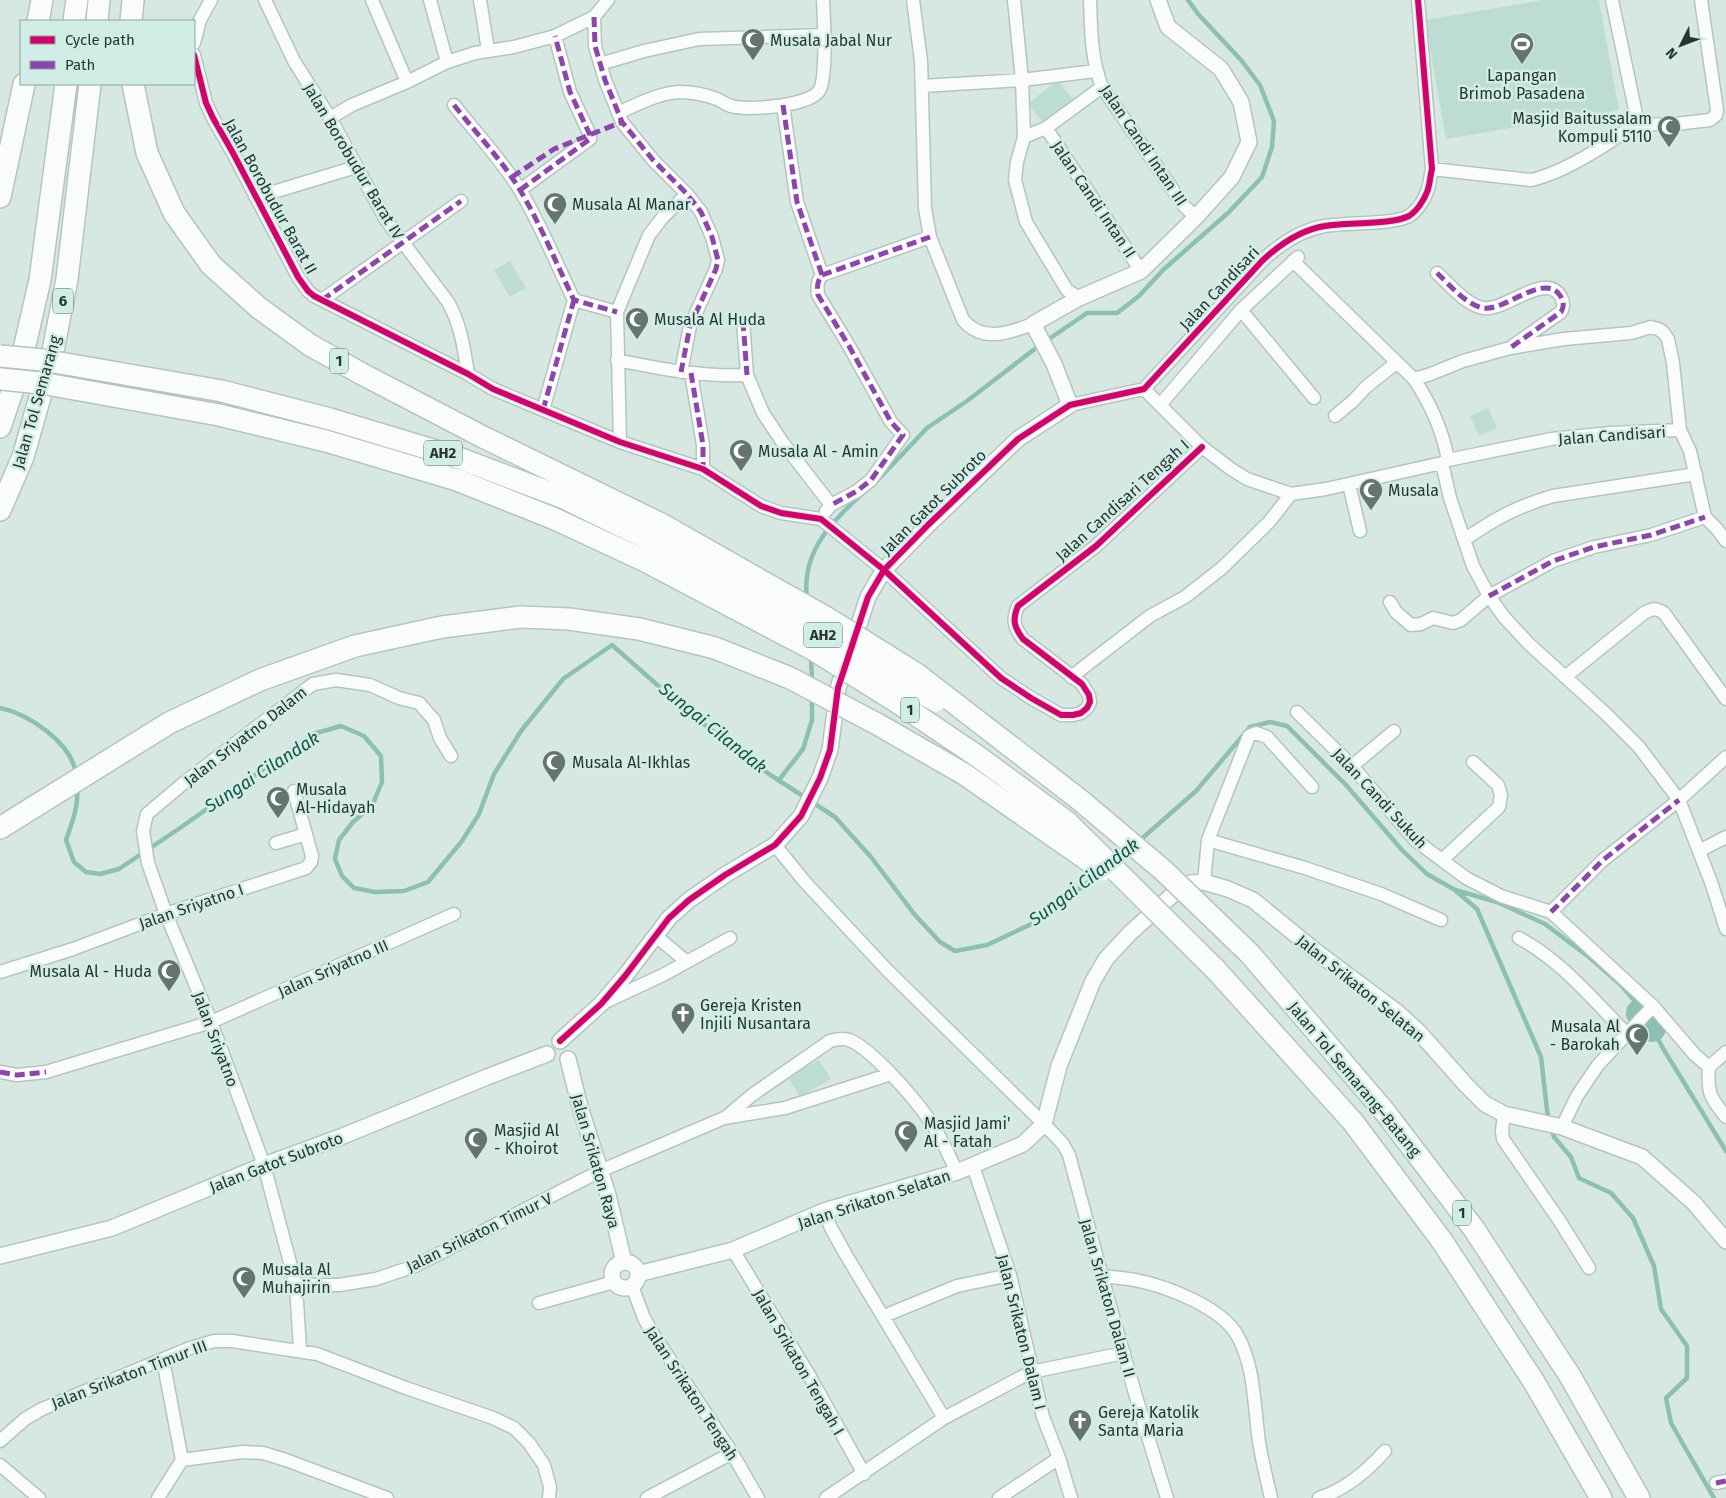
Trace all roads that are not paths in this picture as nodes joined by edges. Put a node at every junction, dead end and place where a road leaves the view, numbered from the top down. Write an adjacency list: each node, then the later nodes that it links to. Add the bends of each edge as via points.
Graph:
1 (42, 0): 20 (highway)
2 (77, 0): 21 (highway)
3 (100, 0): 22 (highway)
4 (134, 0): 23 (highway)
5 (211, 0): 26 (street, via 200,20)
6 (265, 0): 43 (street, Jalan Borobudur Barat IV, via 294,61)
7 (372, 0): 33 (street)
8 (430, 0): 29 (street)
9 (480, 0): 27 (street)
10 (608, 0): 19 (street)
11 (824, 0): 24 (street)
12 (913, 0): 38 (street)
13 (1014, 0): 32 (street)
14 (1090, 0): 31 (street, Jalan Candi Intan III)
15 (1158, 0): 54 (street, via 1168,27 1221,68 1241,102 1249,142 1232,177)
16 (1418, 0): 48 (street, Jalan Candisari)
17 (1612, 0): 44 (street, via 1636,114)
18 (1700, 0): 44 (street, via 1716,115 1710,120)
19 (594, 17): 25 (street); 30 (street)
20 (38, 20)
21 (74, 20)
22 (97, 20)
23 (131, 20)
24 (825, 35): 30 (street, via 699,39); 41 (street, via 820,91 810,98)
25 (556, 36): 27 (street); 49 (street, via 570,92 590,139)
26 (195, 39)
27 (488, 50): 29 (street)
28 (195, 59): 51 (street, Jalan Borobudur Barat II, via 206,103)
29 (447, 62): 33 (street)
30 (600, 64): 42 (street)
31 (1095, 70): 32 (street); 39 (street, Jalan Candi Intan III)
32 (1022, 80): 38 (street); 46 (street)
33 (407, 82): 43 (street)
34 (24, 85): 52 (highway)
35 (66, 85): 82 (highway, Jalan Tol Semarang / 6, via 40,280 19,372)
36 (90, 85): 92 (highway, Jalan Tol Semarang / 6, via 67,279 53,351 23,458)
37 (133, 85): 98 (highway, 1, via 148,153 174,213 211,265 259,308 310,345 483,437)
38 (922, 86): 55 (street, via 925,208)
39 (1102, 87): 45 (street); 54 (street, Jalan Candi Intan III, via 1184,206)
40 (454, 105): 49 (street, via 487,143)
41 (783, 105): 42 (street, via 744,108 681,92 667,93); 59 (street, via 797,202)
42 (618, 113): 50 (street, via 653,160)
43 (330, 118): 47 (street, Jalan Borobudur Barat IV)
44 (1634, 125): 48 (street, via 1547,177 1531,180)
45 (1046, 128): 46 (street); 57 (street, Jalan Candi Intan II)
46 (1024, 137): 60 (street, via 1016,180 1026,222 1067,290)
47 (356, 167): 51 (street); 56 (street, Jalan Borobudur Barat IV)
48 (1432, 169): 76 (street, Jalan Candisari, via 1428,191 1408,216 1324,226 1279,245)
49 (520, 190): 62 (street)
50 (687, 194): 64 (street, via 649,235); 71 (street, via 701,212 718,260 690,326)
51 (255, 196): 61 (street, Jalan Borobudur Barat II, via 298,277 308,291)
52 (0, 197)
53 (461, 201): 56 (street)
54 (1196, 218): 57 (street)
55 (930, 237): 59 (street); 66 (street, via 968,326 995,334)
56 (402, 242): 61 (street); 72 (street, Jalan Borobudur Barat IV, via 456,316)
57 (1141, 271): 60 (street)
58 (1436, 273): 67 (street, via 1466,300 1485,308 1538,288 1548,287 1559,293 1563,300 1561,312)
59 (822, 274): 91 (street, via 818,295 891,422 903,435 871,480)
60 (1079, 298): 66 (street)
61 (322, 300): 72 (street, Jalan Borobudur Barat II)
62 (574, 300): 64 (street); 80 (street)
63 (1241, 310): 70 (street, Jalan Candisari, via 1296,259); 77 (street, Jalan Candisari); 79 (street, Jalan Candisari)
64 (617, 312): 69 (street)
65 (743, 321): 73 (street)
66 (1036, 330): 78 (street)
67 (1510, 348): 75 (street); 83 (street, via 1630,333 1651,327 1658,329 1668,339)
68 (0, 356): 98 (highway, AH2, bridge, via 43,360 222,390 330,419 456,456 564,498)
69 (617, 360): 71 (street); 84 (street)
70 (1396, 363): 75 (street); 81 (street)
71 (686, 373): 73 (street); 87 (street, via 702,445)
72 (468, 374): 80 (street, Jalan Borobudur Barat II, via 493,389)
73 (747, 375): 91 (street, via 763,413)
74 (0, 379): 98 (highway, 1, bridge, via 41,383 219,415 326,441 457,480 555,519)
75 (1414, 379): 86 (street, via 1444,439)
76 (1144, 389): 78 (street); 79 (street, Jalan Candisari)
77 (1314, 398)
78 (1070, 405): 99 (street, Jalan Gatot Subroto, via 1018,439)
79 (1160, 405): 85 (street, Jalan Candisari)
80 (543, 410): 84 (street, Jalan Borobudur Barat II)
81 (1335, 416)
82 (0, 427)
83 (1680, 430): 86 (street, Jalan Candisari, via 1551,439); 88 (street)
84 (620, 442): 87 (street, Jalan Borobudur Barat II)
85 (1202, 447): 90 (street, Jalan Candisari, via 1247,479); 102 (street, Jalan Candisari Tengah I, via 1096,546 1018,606 1014,624 1023,639)
86 (1445, 462): 89 (street, Jalan Candisari); 96 (street, via 1450,498)
87 (703, 469): 94 (street, Jalan Borobudur Barat II, via 760,506)
88 (1696, 474): 93 (street); 96 (street, via 1553,496 1493,520)
89 (1349, 484): 90 (street, Jalan Candisari); 95 (street)
90 (1291, 494): 102 (street, via 1269,522 1222,568 1185,597 1150,616)
91 (831, 504): 94 (street)
92 (0, 510)
93 (1705, 517): 97 (street); 100 (street, via 1553,561)
94 (824, 521): 99 (street)
95 (1360, 531)
96 (1464, 540): 100 (street)
97 (1726, 541)
98 (654, 543): 123 (highway, 1, bridge, via 977,756 1067,822); 192 (highway, Jalan Tol Semarang–Batang / 1, bridge, via 827,618 918,675 1080,800 1164,871 1250,954 1385,1112 1474,1229 1570,1376)
99 (884, 570): 102 (street, via 1001,678 1061,715 1081,713 1090,702 1082,684); 119 (street, Jalan Gatot Subroto, via 868,597 838,688 830,750 820,778 800,816)
100 (1489, 596): 101 (street, via 1453,623 1433,618 1411,625); 103 (street, via 1516,631)
101 (1390, 602)
102 (1071, 677)
103 (1564, 678): 104 (street, via 1644,613 1657,609 1664,613); 113 (street, via 1639,747)
104 (1726, 699)
105 (1297, 712): 110 (street, Jalan Candi Sukuh)
106 (1394, 731): 110 (street)
107 (451, 756): 125 (street, Jalan Sriyatno Dalam, via 434,720 419,703 370,685 336,680 313,684 147,814 143,831 148,863)
108 (1726, 757): 113 (street)
109 (1473, 762): 121 (street, via 1498,785 1501,795 1499,807)
110 (1352, 766): 121 (street, Jalan Candi Sukuh, via 1414,840)
111 (1312, 787): 117 (street, via 1267,737 1252,734)
112 (294, 791): 115 (street, Jalan Sriyatno I)
113 (1679, 800): 120 (street); 124 (street, via 1603,860)
114 (0, 828): 123 (highway, bridge, via 169,723 260,680 355,646 442,627 521,617 569,619 639,629 715,648 790,678 964,774)
115 (306, 834): 118 (street); 125 (street, Jalan Sriyatno I, via 312,856 306,868)
116 (1726, 837): 120 (street)
117 (1208, 840): 122 (street); 127 (street, via 1306,868 1381,894)
118 (276, 843)
119 (776, 845): 129 (street, Jalan Gatot Subroto, via 689,900 669,918); 148 (street, via 804,881 887,970)
120 (1699, 851): 128 (street)
121 (1442, 860): 124 (street, Jalan Candi Sukuh, via 1466,878 1501,896)
122 (1204, 882): 145 (street, Jalan Srikaton Selatan, via 1253,900 1402,1017 1484,1104); 148 (street, via 1190,883 1178,890 1106,959 1093,981 1059,1066)
123 (1146, 899): 191 (highway, Jalan Tol Semarang–Batang / 1, bridge, via 1216,970 1352,1122 1442,1241 1534,1382)
124 (1551, 912): 135 (street, Jalan Candi Sukuh)
125 (166, 914): 133 (street, Jalan Sriyatno I); 136 (street, Jalan Sriyatno)
126 (454, 914): 136 (street, Jalan Sriyatno III)
127 (1441, 920)
128 (1726, 929)
129 (656, 936): 132 (street); 134 (street, Jalan Gatot Subroto)
130 (730, 938): 132 (street, Jalan Gatot Subroto)
131 (1519, 938): 137 (street, via 1555,962)
132 (687, 962): 134 (street, Jalan Gatot Subroto)
133 (0, 972)
134 (601, 1004): 138 (street, Jalan Gatot Subroto)
135 (1652, 1007): 137 (street); 142 (street, Jalan Candi Sukuh)
136 (211, 1022): 143 (street, via 46,1072 17,1075); 150 (street, Jalan Sriyatno)
137 (1630, 1030): 149 (street, via 1598,1065)
138 (560, 1041): 140 (street, via 549,1046); 141 (street, via 569,1048)
139 (1726, 1052): 142 (street)
140 (547, 1054): 141 (street, via 553,1062); 150 (street, Jalan Gatot Subroto)
141 (568, 1060): 152 (street, Jalan Srikaton Raya)
142 (1709, 1067): 146 (street, via 1707,1086)
143 (0, 1072)
144 (891, 1074): 147 (street, via 785,1108); 147 (street, via 870,1054 849,1040 839,1039 752,1095); 153 (street, via 929,1118)
145 (1504, 1114): 149 (street, Jalan Srikaton Selatan); 159 (street, via 1503,1139)
146 (1726, 1117)
147 (724, 1118): 152 (street, Jalan Srikaton Timur V)
148 (1044, 1124): 151 (street, Jalan Srikaton Selatan, via 1023,1144); 161 (street, Jalan Srikaton Dalam II, via 1063,1144 1069,1156)
149 (1558, 1126): 155 (street, Jalan Srikaton Selatan, via 1642,1156 1694,1203)
150 (264, 1165): 157 (street, Jalan Gatot Subroto, via 112,1228); 164 (street)
151 (973, 1166): 153 (street, Jalan Srikaton Selatan); 160 (street, Jalan Srikaton Dalam I)
152 (600, 1171): 158 (street, Jalan Srikaton Raya); 164 (street, Jalan Srikaton Timur V, via 415,1266 376,1279)
153 (957, 1172): 154 (street, Jalan Srikaton Selatan)
154 (824, 1211): 156 (street, Jalan Srikaton Selatan); 166 (street, via 846,1255)
155 (1726, 1241)
156 (733, 1250): 162 (street, Jalan Srikaton Selatan); 178 (street, Jalan Srikaton Tengah I, via 809,1375)
157 (0, 1256)
158 (624, 1262): 162 (street, via 635,1268); 163 (street, via 613,1269)
159 (1589, 1268)
160 (1010, 1275): 166 (street, via 957,1286); 170 (street, Jalan Srikaton Dalam I)
161 (1101, 1276): 168 (street, Jalan Srikaton Dalam II); 189 (street, via 1136,1280 1182,1294 1225,1320 1237,1334 1246,1356 1259,1445)
162 (635, 1280): 163 (street, via 626,1288); 174 (street, Jalan Srikaton Tengah, via 644,1318)
163 (614, 1282): 165 (street)
164 (296, 1285): 167 (street)
165 (539, 1303)
166 (884, 1316): 171 (street)
167 (300, 1350): 169 (street, Jalan Srikaton Timur III, via 232,1341 214,1342); 182 (street, Jalan Srikaton Timur III, via 514,1428 529,1442 544,1466 550,1487)
168 (1124, 1353): 170 (street); 188 (street, Jalan Srikaton Dalam II)
169 (163, 1360): 172 (street, Jalan Srikaton Timur III, via 42,1409); 176 (street)
170 (1031, 1372): 171 (street); 175 (street, Jalan Srikaton Dalam I, via 1043,1417)
171 (944, 1418): 178 (street)
172 (0, 1441)
173 (1385, 1451): 190 (street, via 1370,1468)
174 (732, 1453): 183 (street); 184 (street, Jalan Srikaton Tengah)
175 (1059, 1458): 186 (street); 187 (street, Jalan Srikaton Dalam I)
176 (182, 1460): 180 (street); 181 (street, via 242,1452 263,1453)
177 (0, 1466): 179 (street)
178 (864, 1474): 185 (street)
179 (39, 1498)
180 (158, 1498)
181 (387, 1498)
182 (549, 1498)
183 (647, 1498)
184 (758, 1498)
185 (826, 1498)
186 (999, 1498)
187 (1071, 1498)
188 (1166, 1498)
189 (1271, 1498)
190 (1319, 1498)
191 (1601, 1498)
192 (1639, 1498)

